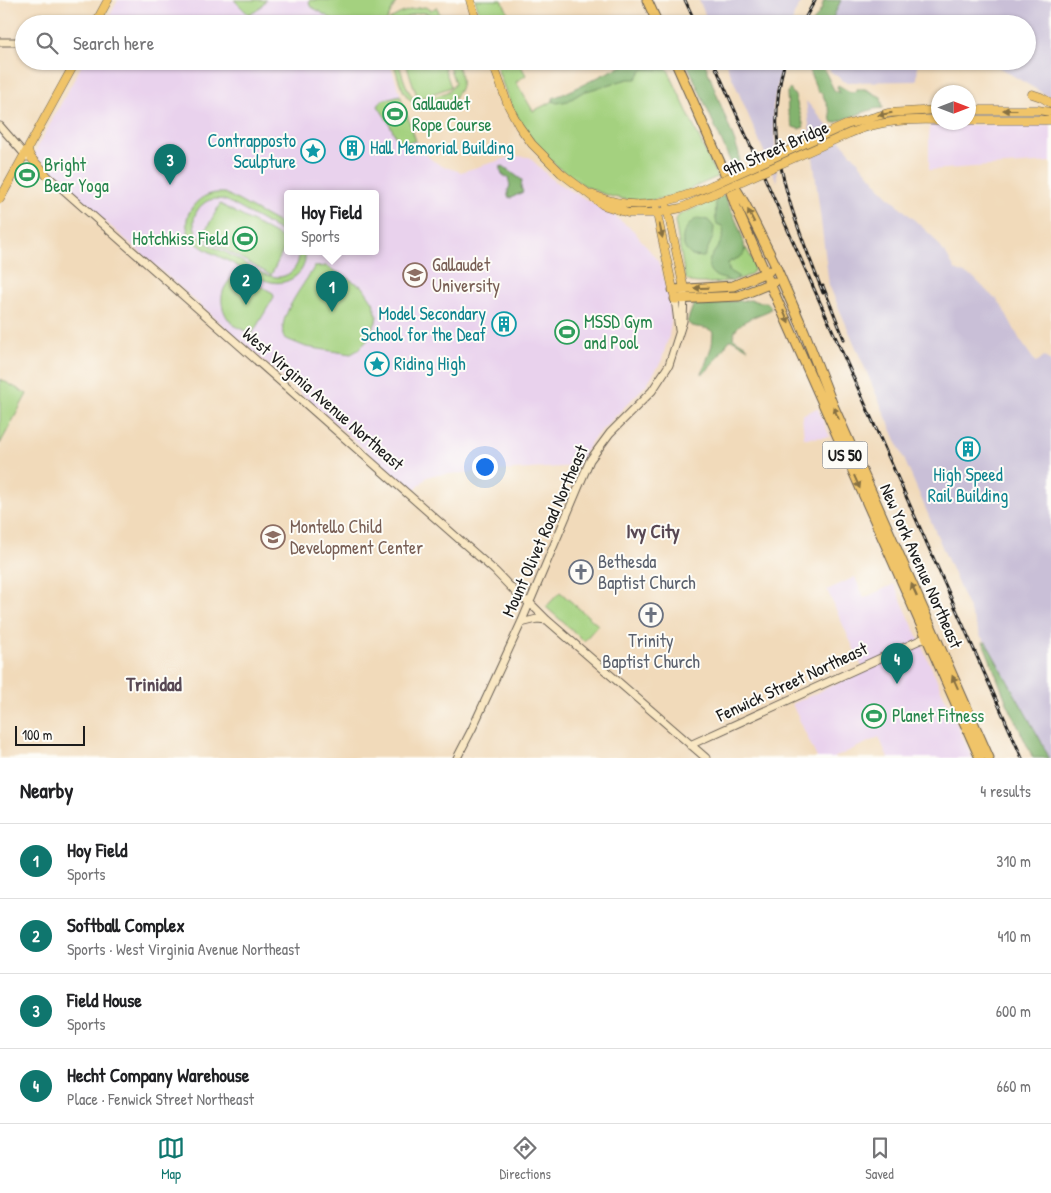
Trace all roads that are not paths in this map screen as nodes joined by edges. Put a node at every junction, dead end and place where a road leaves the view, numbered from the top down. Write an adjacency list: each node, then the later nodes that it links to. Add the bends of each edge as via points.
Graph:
1 (108, 0): 4 (main road)
2 (470, 0): 5 (main road)
3 (647, 0): 6 (highway)
4 (100, 15)
5 (474, 15)
6 (654, 15)
7 (0, 42): 8 (street)
8 (15, 42)
9 (71, 70): 22 (main road)
10 (495, 70): 25 (main road, via 508,105 524,133 540,154)
11 (679, 70): 23 (highway, New York Avenue Northeast / US 50)
12 (1032, 94): 13 (main road)
13 (1051, 103)
14 (931, 110): 21 (main road, one-way to 21, via 888,113 863,119)
15 (976, 110): 16 (main road, one-way to 15)
16 (1051, 112)
17 (931, 120): 21 (main road, via 890,121)
18 (976, 120): 19 (main road)
19 (1051, 120)
20 (0, 126): 22 (street)
21 (848, 129): 26 (main road, 9th Street Bridge, bridge)
22 (26, 152): 24 (main road); 27 (main road)
23 (724, 169): 32 (highway, New York Avenue Northeast / US 50, one-way to 23); 33 (highway, New York Avenue Northeast / US 50, via 736,207)
24 (46, 175): 39 (street, West Virginia Avenue Northeast)
25 (581, 189): 29 (main road, via 621,203); 31 (main road, via 615,210)
26 (713, 189): 28 (main road); 30 (main road)
27 (0, 199)
28 (666, 202): 29 (main road); 30 (main road, Mount Olivet Road Northeast)
29 (655, 204): 31 (main road, Mount Olivet Road Northeast)
30 (668, 212): 31 (main road); 36 (main road, Mount Olivet Road Northeast)
31 (657, 213): 37 (main road, Mount Olivet Road Northeast, one-way to 37)
32 (776, 267): 33 (highway); 34 (highway, New York Avenue Northeast / US 50)
33 (766, 273): 35 (highway, New York Avenue Northeast / US 50); 36 (highway, one-way to 36, via 733,286)
34 (781, 278): 35 (highway); 42 (highway, New York Avenue Northeast / US 50, one-way to 34)
35 (771, 283): 36 (highway, via 739,296); 42 (highway, New York Avenue Northeast / US 50, one-way to 42)
36 (684, 293): 37 (highway); 38 (street, Mount Olivet Road Northeast, via 684,316)
37 (674, 294): 38 (street, Mount Olivet Road Northeast)
38 (679, 330): 39 (street, Mount Olivet Road Northeast, via 671,360 660,381 592,456)
39 (530, 603): 40 (street, West Virginia Avenue Northeast); 41 (street, Mount Olivet Road Northeast)
40 (547, 620): 41 (street); 43 (street, West Virginia Avenue Northeast)
41 (521, 623): 44 (street, Mount Olivet Road Northeast)
42 (930, 636): 43 (street, Fenwick Street Northeast); 46 (highway, New York Avenue Northeast / US 50); 47 (highway, New York Avenue Northeast / US 50, one-way to 42)
43 (690, 745): 45 (street, West Virginia Avenue Northeast)
44 (456, 758)
45 (706, 758)
46 (980, 758)
47 (989, 758)

